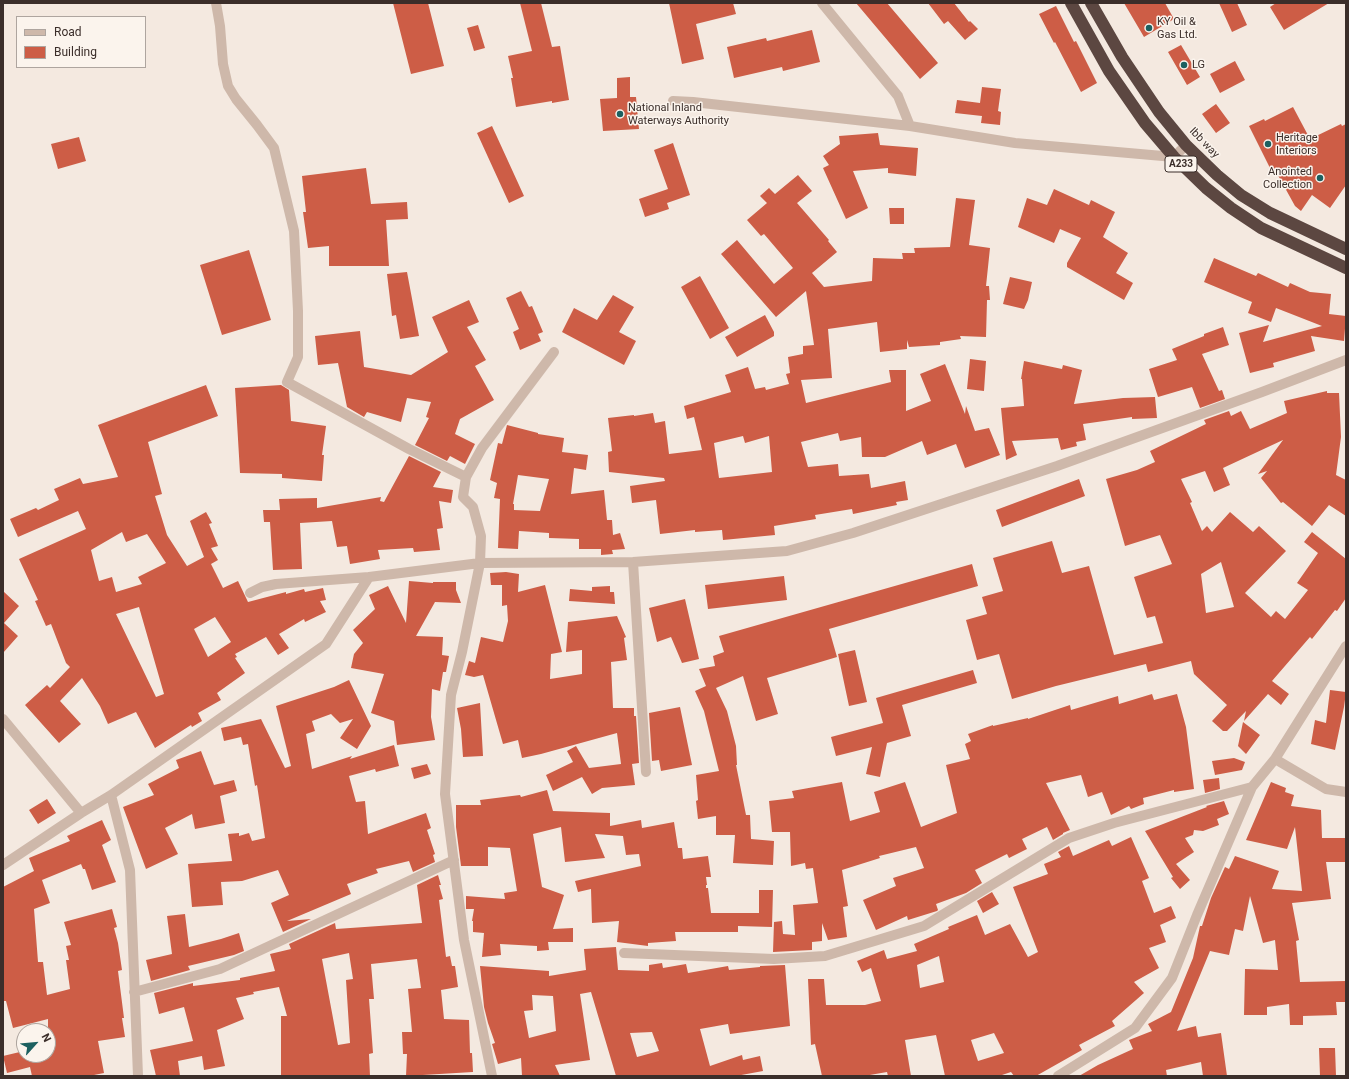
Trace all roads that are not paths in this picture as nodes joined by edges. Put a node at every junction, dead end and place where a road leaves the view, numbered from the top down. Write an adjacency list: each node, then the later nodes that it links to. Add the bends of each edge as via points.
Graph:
1 (216, 3): 13 (street, via 228,86 274,148 294,231 298,358 287,382 410,450)
2 (822, 3): 6 (street, via 898,96)
3 (1071, 3): 8 (highway, A233, via 1109,71 1145,123)
4 (1091, 3): 7 (highway, Ibb way / A233, via 1122,57 1159,112)
5 (673, 101): 6 (street)
6 (910, 126): 8 (street, via 1014,143)
7 (1186, 145): 8 (street); 9 (highway, Ibb way / A233, via 1223,180 1264,210)
8 (1174, 157): 10 (highway, A233, via 1231,208 1262,228)
9 (1346, 249)
10 (1346, 268)
11 (554, 352): 13 (street, via 482,448)
12 (1346, 360): 14 (street, via 1057,466 845,535 787,551)
13 (466, 476): 15 (street, via 463,497 473,507 481,536)
14 (633, 562): 15 (street); 21 (street)
15 (480, 563): 16 (street); 26 (street, via 462,652 450,695 445,794)
16 (369, 577): 17 (street, via 276,584); 24 (street, via 326,644)
17 (250, 593)
18 (1346, 646): 20 (street)
19 (3, 719): 25 (street)
20 (1275, 759): 22 (street); 23 (street, via 1326,790)
21 (646, 772)
22 (1252, 788): 28 (street, via 1069,838 924,926 825,956 774,959); 32 (street, via 1172,978 1135,1028)
23 (1346, 792)
24 (111, 795): 25 (street); 29 (street, via 130,870)
25 (80, 813): 27 (street)
26 (454, 860): 29 (street, via 220,969); 31 (street, via 464,940)
27 (3, 865)
28 (624, 953)
29 (134, 992): 30 (street)
30 (138, 1076)
31 (492, 1076)
32 (1058, 1076)

